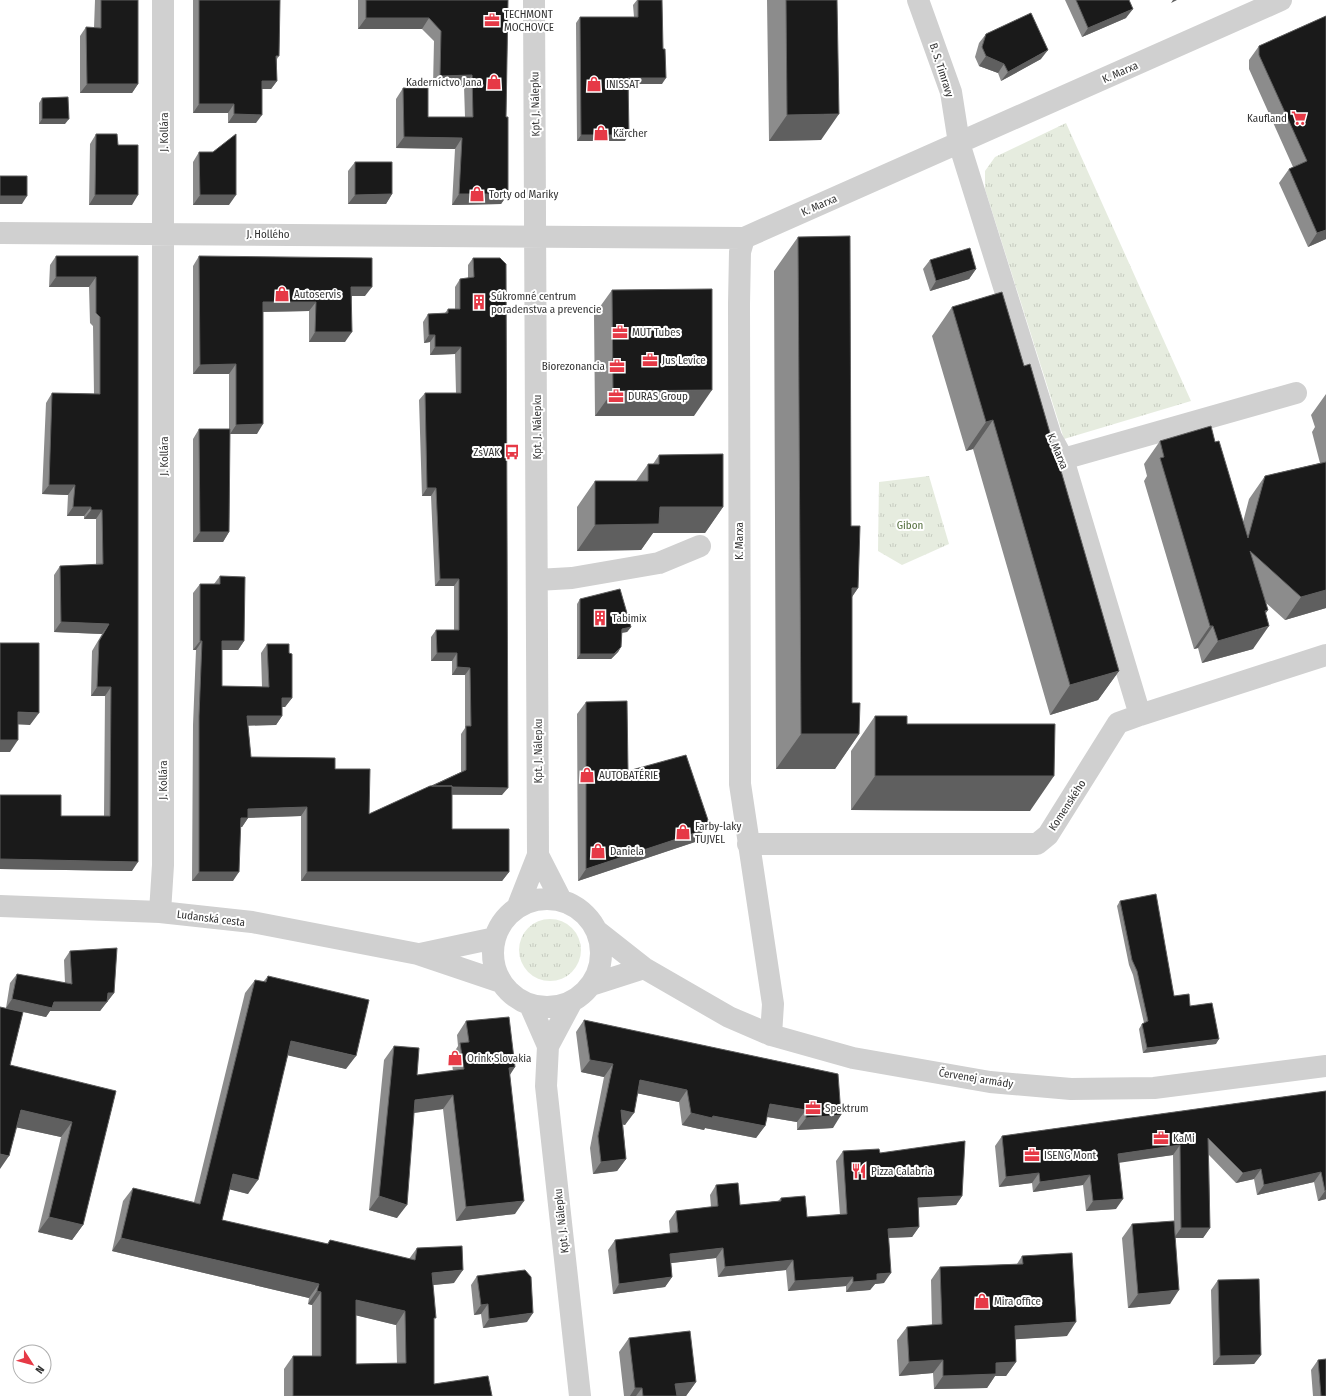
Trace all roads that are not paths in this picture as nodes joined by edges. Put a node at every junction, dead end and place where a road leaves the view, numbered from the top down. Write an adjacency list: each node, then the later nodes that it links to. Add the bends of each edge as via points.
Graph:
1 (163, 0): 7 (street, J. Kollára)
2 (534, 0): 8 (street, Kpt. J. Nálepku)
3 (918, 0): 5 (street, B. S. Timravy, via 951,92)
4 (1281, 0): 5 (street, K. Marxa)
5 (959, 143): 9 (street, K. Marxa); 11 (street, K. Marxa, via 1051,437)
6 (0, 233): 7 (street, J. Hollého)
7 (164, 234): 8 (street, J. Hollého); 21 (street, J. Kollára, via 163,865)
8 (536, 236): 9 (street, K. Marxa); 13 (street, Kpt. J. Nálepku)
9 (744, 238): 16 (street, K. Marxa, via 740,252 739,304 740,780)
10 (1296, 393): 11 (street)
11 (1063, 459): 15 (street, K. Marxa)
12 (700, 546): 13 (street, via 659,563 572,578)
13 (537, 580): 17 (street, Kpt. J. Nálepku)
14 (1326, 655): 15 (street, Komenského)
15 (1140, 715): 16 (street, Komenského, via 1118,723 1052,830 1037,844)
16 (748, 844): 30 (street, K. Marxa, via 773,1004)
17 (538, 855): 18 (street, Kpt. J. Nálepku); 20 (street, Kpt. J. Nálepku)
18 (561, 900): 20 (street, via 539,899); 22 (street, via 580,909)
19 (0, 906): 21 (street, Ludanská cesta)
20 (518, 906): 23 (street, via 503,920)
21 (160, 912): 24 (street, Ludanská cesta, via 252,922)
22 (597, 931): 25 (street, Červenej armády); 27 (street, via 601,959 598,973)
23 (495, 938): 24 (street, Ludanská cesta); 26 (street, via 493,961)
24 (418, 954): 26 (street, Ludanská cesta)
25 (644, 968): 27 (street); 30 (street, Červenej armády, via 729,1017)
26 (501, 982): 29 (street, via 514,996)
27 (590, 985): 28 (street)
28 (572, 1001): 29 (street, via 547,1008); 31 (street, Kpt. J. Nálepku)
29 (530, 1005): 31 (street, Kpt. J. Nálepku)
30 (771, 1035): 32 (street, Červenej armády, via 853,1058 975,1080 1071,1089 1154,1088)
31 (548, 1046): 33 (street, Kpt. J. Nálepku, via 546,1086)
32 (1326, 1066)
33 (580, 1396)

